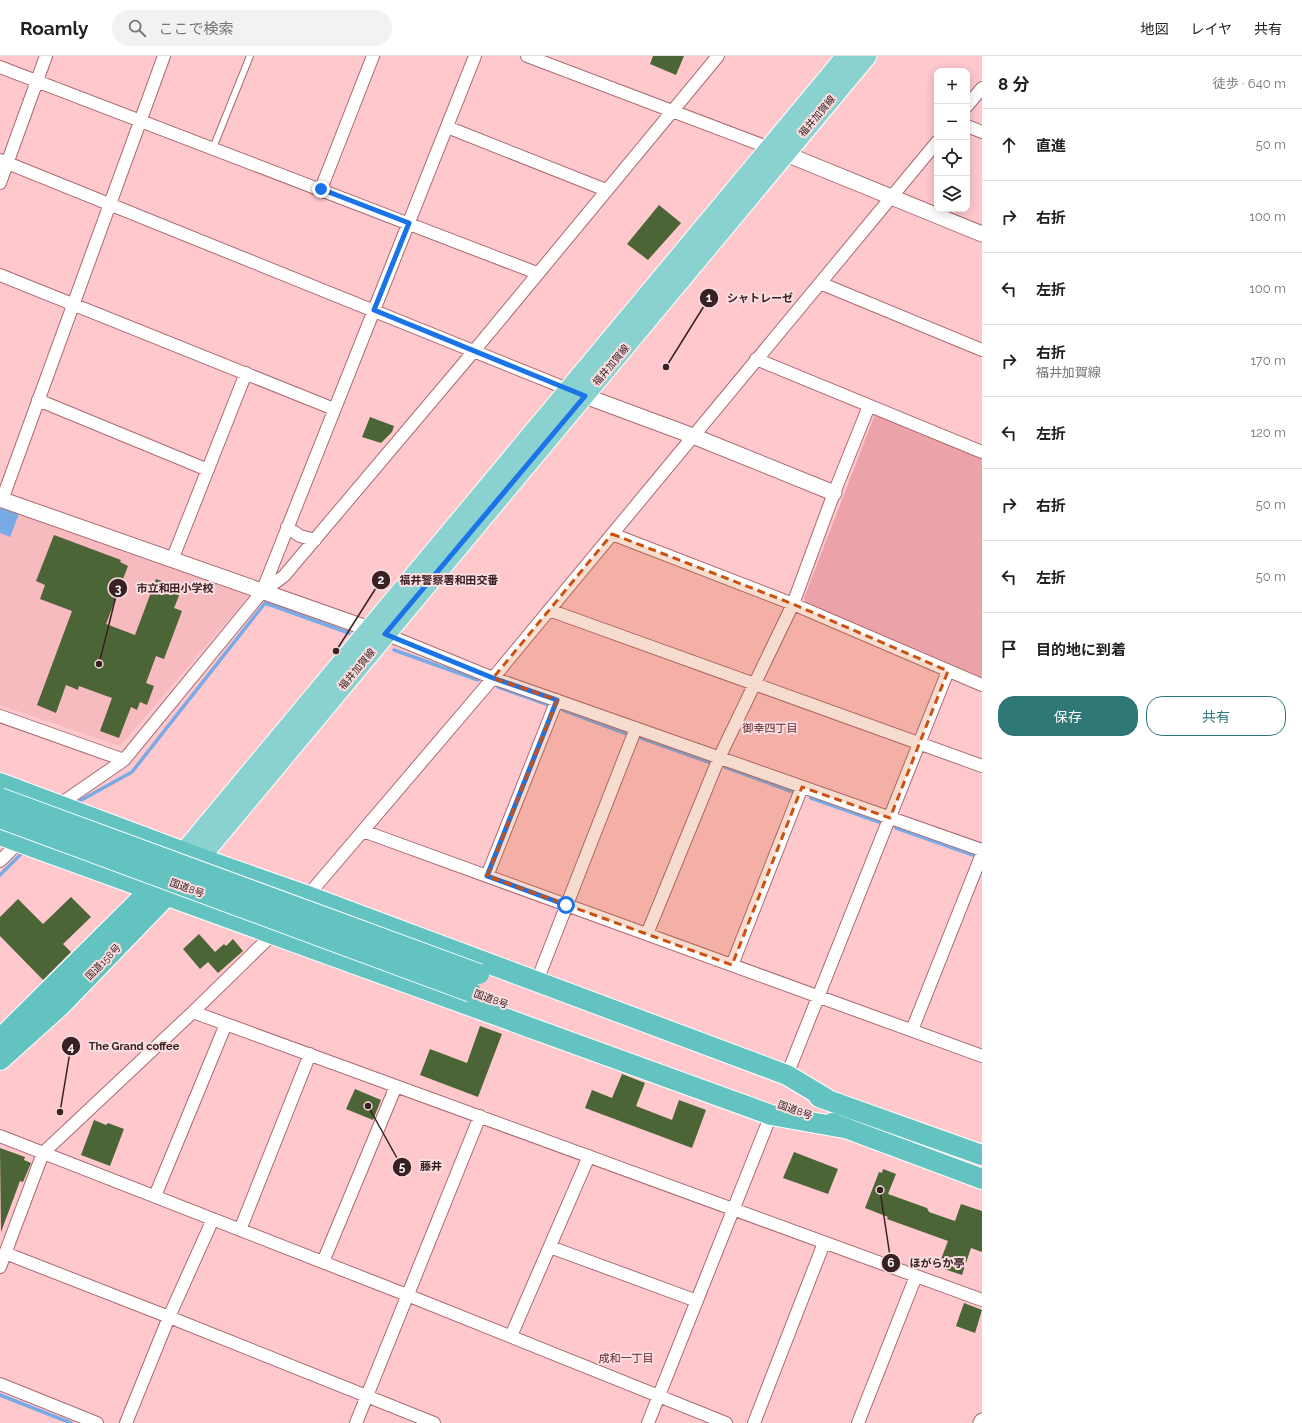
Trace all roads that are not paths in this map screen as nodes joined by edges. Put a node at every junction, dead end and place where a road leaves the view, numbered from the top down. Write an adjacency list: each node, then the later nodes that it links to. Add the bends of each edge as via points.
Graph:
1 (46, 56): 11 (street)
2 (164, 56): 15 (street)
3 (250, 56): 20 (lane)
4 (373, 56): 24 (street)
5 (475, 56): 16 (street)
6 (527, 56): 14 (street)
7 (718, 56): 14 (street)
8 (846, 56): 21 (main road, 福井加賀線)
9 (867, 56): 21 (main road, 福井加賀線)
10 (0, 67): 11 (street)
11 (37, 80): 15 (street); 22 (street)
12 (982, 88): 13 (street)
13 (969, 104)
14 (673, 111): 21 (street); 25 (street)
15 (141, 120): 20 (street); 27 (street)
16 (447, 127): 25 (street); 28 (street)
17 (970, 127): 18 (street)
18 (982, 132)
19 (934, 146): 26 (street)
20 (213, 148): 24 (street)
21 (777, 151): 26 (street); 39 (main road, 福井加賀線)
22 (4, 161): 23 (street); 27 (street)
23 (0, 183)
24 (321, 189): 28 (street)
25 (606, 190): 30 (street)
26 (891, 197): 29 (street); 32 (street)
27 (110, 204): 33 (street); 34 (street)
28 (409, 223): 30 (street); 34 (street)
29 (982, 234)
30 (537, 273): 36 (street)
31 (0, 275): 33 (street)
32 (820, 283): 35 (street); 37 (street)
33 (73, 305): 38 (street); 40 (street)
34 (374, 310): 36 (street); 42 (street)
35 (982, 350)
36 (474, 351): 39 (street); 50 (street)
37 (756, 359): 41 (street); 43 (street)
38 (246, 374): 42 (street); 45 (street)
39 (577, 392): 43 (street); 55 (main road, 福井加賀線)
40 (38, 400): 45 (street); 47 (street)
41 (869, 406): 44 (street); 46 (street)
42 (334, 409): 48 (street)
43 (693, 436): 46 (street); 49 (street)
44 (982, 452)
45 (208, 470): 51 (street)
46 (834, 493): 53 (street)
47 (1, 500): 51 (street)
48 (287, 527): 50 (street, via 300,536); 52 (street)
49 (612, 534): 53 (street); 54 (street)
50 (315, 540): 52 (street, via 284,576)
51 (172, 560): 52 (street)
52 (262, 592): 55 (street); 65 (street)
53 (792, 604): 56 (street); 58 (street)
54 (549, 610): 57 (street); 58 (street)
55 (378, 632): 57 (street); 78 (main road, 福井加賀線)
56 (948, 672): 59 (street); 63 (street)
57 (493, 678): 60 (street); 73 (street)
58 (754, 684): 63 (street); 64 (street)
59 (982, 685)
60 (557, 700): 62 (street); 80 (street)
61 (0, 716): 65 (street)
62 (636, 728): 64 (street); 83 (street)
63 (920, 743): 66 (street); 72 (street)
64 (719, 758): 68 (street); 85 (street)
65 (124, 760): 70 (street, via 66,800)
66 (982, 766)
67 (0, 783): 70 (highway)
68 (802, 787): 72 (street); 86 (street)
69 (0, 798): 98 (highway, 国道8号, bridge)
70 (63, 806): 78 (highway)
71 (0, 818): 101 (highway, 国道8号, bridge)
72 (890, 818): 76 (street); 88 (street)
73 (363, 831): 80 (street); 82 (street)
74 (0, 835): 75 (highway)
75 (19, 842): 79 (street); 81 (highway)
76 (982, 850)
77 (982, 854): 91 (street)
78 (192, 855): 81 (highway, 国道158号); 82 (highway)
79 (0, 861)
80 (487, 876): 83 (street)
81 (159, 893): 84 (highway); 92 (highway, 国道158号); 95 (highway, 国道158号, via 60,1006)
82 (308, 896): 84 (street); 87 (highway)
83 (566, 905): 85 (street); 87 (street)
84 (273, 934): 89 (street); 99 (highway)
85 (647, 934): 86 (street)
86 (732, 965): 88 (street)
87 (537, 981): 96 (highway)
88 (818, 997): 91 (street); 96 (street)
89 (193, 1012): 90 (street); 103 (street)
90 (226, 1024): 93 (street); 107 (street)
91 (912, 1030): 94 (street)
92 (0, 1039)
93 (310, 1054): 97 (street); 110 (street)
94 (982, 1056)
95 (0, 1060)
96 (787, 1074): 98 (highway)
97 (396, 1086): 100 (street); 114 (street)
98 (832, 1102): 104 (highway, 国道8号)
99 (771, 1115): 101 (highway); 108 (street)
100 (480, 1116): 105 (street); 117 (street)
101 (844, 1128): 106 (highway, 国道8号)
102 (0, 1136): 103 (street)
103 (42, 1153): 107 (street); 113 (street)
104 (982, 1155)
105 (589, 1156): 108 (street); 112 (street)
106 (982, 1179)
107 (154, 1196): 109 (street)
108 (734, 1209): 111 (street); 118 (street)
109 (213, 1219): 110 (street); 120 (street)
110 (240, 1230): 114 (street)
111 (824, 1243): 116 (street); 131 (street)
112 (550, 1248): 118 (street); 121 (street)
113 (5, 1253): 115 (street); 120 (street)
114 (322, 1262): 117 (street)
115 (0, 1267)
116 (916, 1276): 119 (street); 132 (street)
117 (407, 1295): 121 (street); 123 (street)
118 (697, 1300): 124 (street)
119 (982, 1300)
120 (169, 1317): 123 (street); 126 (street)
121 (511, 1336): 124 (street)
122 (0, 1384): 125 (street)
123 (366, 1396): 127 (street); 128 (street)
124 (659, 1396): 129 (street); 130 (street)
125 (97, 1423)
126 (126, 1423)
127 (356, 1423)
128 (434, 1423)
129 (648, 1423)
130 (726, 1423)
131 (754, 1423)
132 (858, 1423)

